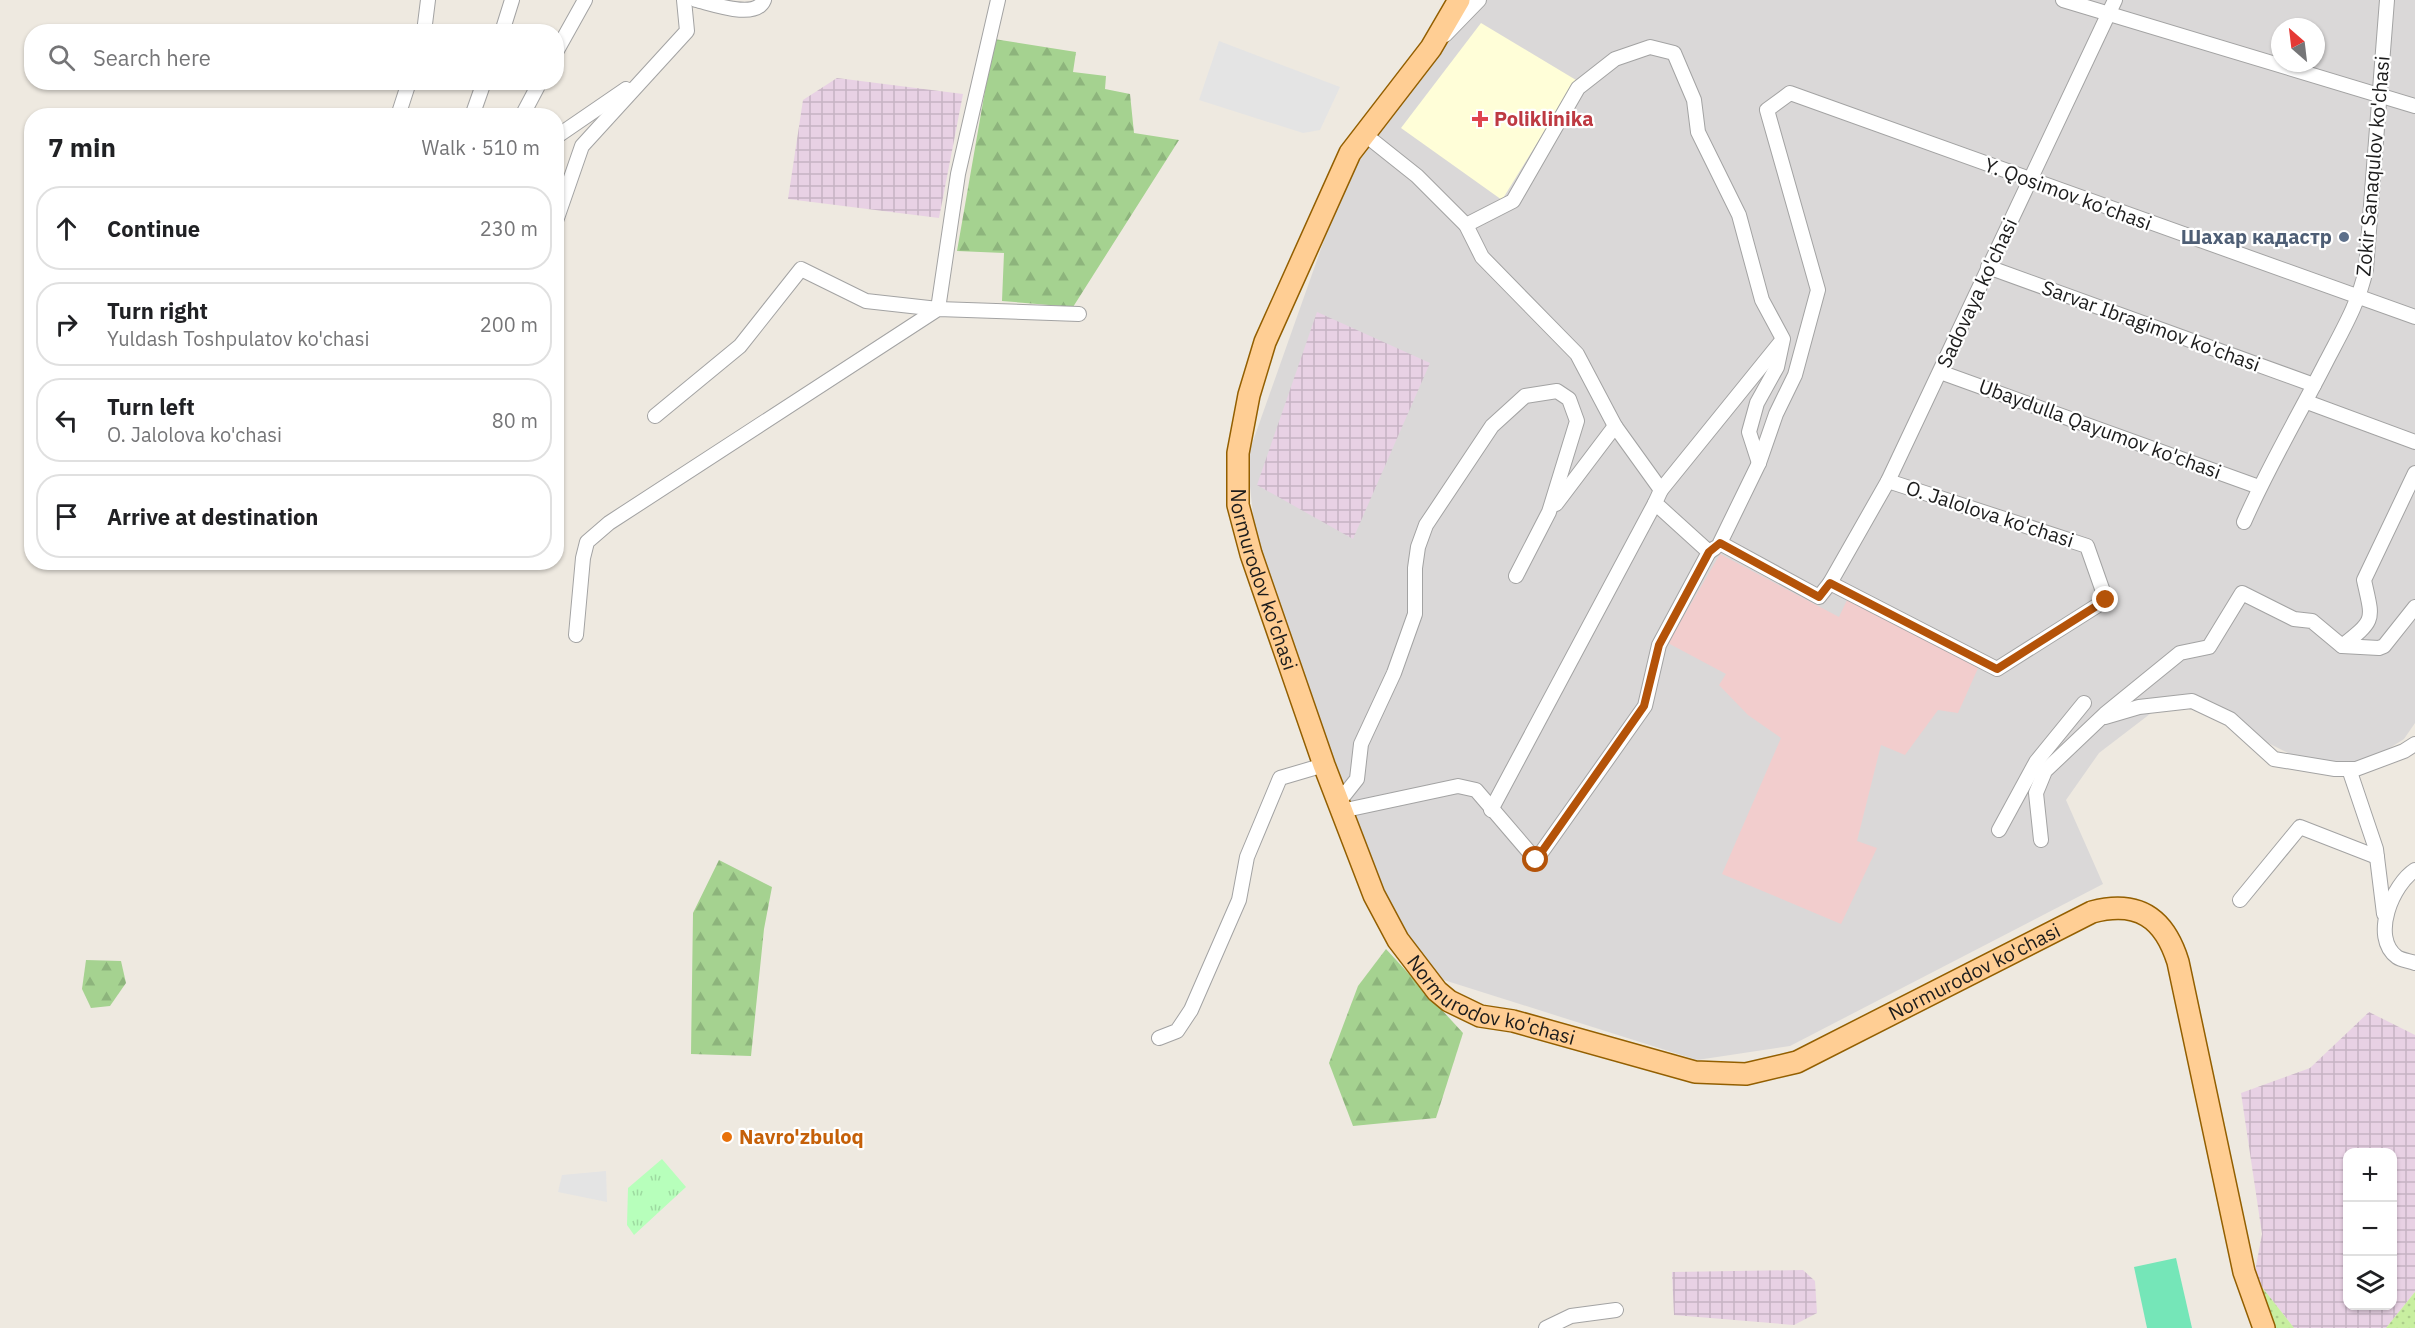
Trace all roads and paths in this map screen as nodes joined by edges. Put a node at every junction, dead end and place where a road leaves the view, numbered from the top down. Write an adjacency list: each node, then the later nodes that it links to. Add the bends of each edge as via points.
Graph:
1 (428, 0): 14 (street)
2 (585, 0): 16 (street)
3 (684, 0): 18 (street, via 687,31)
4 (696, 0): 5 (street, via 752,11 761,7)
5 (764, 0)
6 (998, 0): 34 (street, via 958,174)
7 (1459, 0): 17 (main road, Normurodov ko'chasi)
8 (1479, 0): 17 (street)
9 (2063, 0): 13 (street)
10 (2115, 0): 13 (street, Sadovaya ko'chasi)
11 (2388, 0): 22 (street, Zokir Sanaqulov ko'chasi)
12 (510, 1): 15 (street)
13 (2108, 14): 22 (street); 29 (street, Sadovaya ko'chasi)
14 (425, 24)
15 (504, 24)
16 (564, 38)
17 (1422, 60): 28 (main road, Normurodov ko'chasi)
18 (646, 76): 27 (street); 30 (street, via 582,146)
19 (406, 90): 24 (street)
20 (481, 90): 25 (street)
21 (536, 90): 26 (street)
22 (2380, 96): 23 (street); 33 (street, Zokir Sanaqulov ko'chasi, via 2366,269)
23 (2415, 106)
24 (401, 108)
25 (475, 108)
26 (526, 108)
27 (564, 132)
28 (1363, 133): 31 (street, via 1417,177); 60 (main road, Normurodov ko'chasi, via 1350,153 1265,342 1249,395 1237,470 1243,530)
29 (2029, 181): 32 (street, Sadovaya ko'chasi); 33 (street, Y. Qosimov ko'chasi); 44 (street, Y. Qosimov ko'chasi, via 1790,93 1767,111 1818,290 1795,375)
30 (564, 198)
31 (1466, 225): 37 (street, via 1513,201 1578,88 1616,59 1650,47 1674,53 1694,100 1698,132 1739,215 1762,300); 42 (street, via 1482,257 1577,354)
32 (1988, 267): 38 (street, Sadovaya ko'chasi); 39 (street, Sarvar Ibragimov ko'chasi)
33 (2360, 297): 36 (street, Y. Qosimov ko'chasi); 39 (street, Zokir Sanaqulov ko'chasi)
34 (938, 309): 35 (street); 41 (street, via 866,301 801,269 740,346); 55 (street, via 609,523 587,542)
35 (1079, 314)
36 (2415, 317)
37 (1783, 339): 44 (street, via 1777,367 1757,403 1749,432); 48 (street)
38 (1940, 372): 46 (street, Sadovaya ko'chasi); 47 (street, Ubaydulla Qayumov ko'chasi)
39 (2314, 385): 40 (street, Zokir Sanaqulov ko'chasi)
40 (2307, 402): 43 (street); 47 (street, Zokir Sanaqulov ko'chasi)
41 (655, 416)
42 (1615, 426): 48 (street); 49 (street)
43 (2415, 442)
44 (1759, 463): 51 (street)
45 (2415, 472): 56 (street, via 2364,580 2372,606 2367,624)
46 (1888, 481): 53 (street, Sadovaya ko'chasi); 53 (street, O. Jalolova ko'chasi, via 2087,546 2106,600 1997,669)
47 (2259, 487): 50 (street, Zokir Sanaqulov ko'chasi)
48 (1658, 497): 51 (street); 63 (street)
49 (1549, 513): 52 (street); 62 (street, via 1577,421 1569,399 1557,391 1525,396 1492,426 1426,525 1415,568 1415,615 1361,744 1357,779)
50 (2244, 522)
51 (1715, 548): 53 (street, via 1819,597); 63 (street, via 1659,645 1644,706 1536,860)
52 (1516, 576)
53 (1830, 583)
54 (2415, 607): 56 (street, via 2384,646)
55 (576, 635)
56 (2342, 646): 58 (street, via 2312,621 2294,619 2242,593 2209,647 2180,653)
57 (2084, 703): 64 (street, via 2036,762)
58 (2100, 719): 61 (street, via 2139,707 2192,701 2230,719 2274,759); 65 (street, via 2045,771 2036,793)
59 (2415, 744): 61 (street)
60 (1324, 765): 62 (main road, Normurodov ko'chasi); 71 (street, via 1280,778 1247,857 1239,900 1191,1010 1177,1031)
61 (2349, 769): 66 (street)
62 (1340, 807): 63 (street, via 1458,786 1476,790); 74 (main road, Normurodov ko'chasi, via 1390,927 1426,979 1449,1001 1480,1016 1513,1021 1664,1065 1712,1074 1746,1074 1797,1062 2092,912 2119,907 2145,915 2169,939 2178,962 2244,1272)
63 (1491, 810)
64 (1999, 830)
65 (2041, 840)
66 (2377, 856): 68 (street, via 2300,827); 69 (street)
67 (2415, 870): 69 (street, via 2408,874)
68 (2240, 900)
69 (2385, 914): 70 (street, via 2386,939 2396,956)
70 (2415, 963)
71 (1159, 1038)
72 (1616, 1310): 73 (street, via 1571,1316)
73 (1546, 1328)
74 (2264, 1328)

